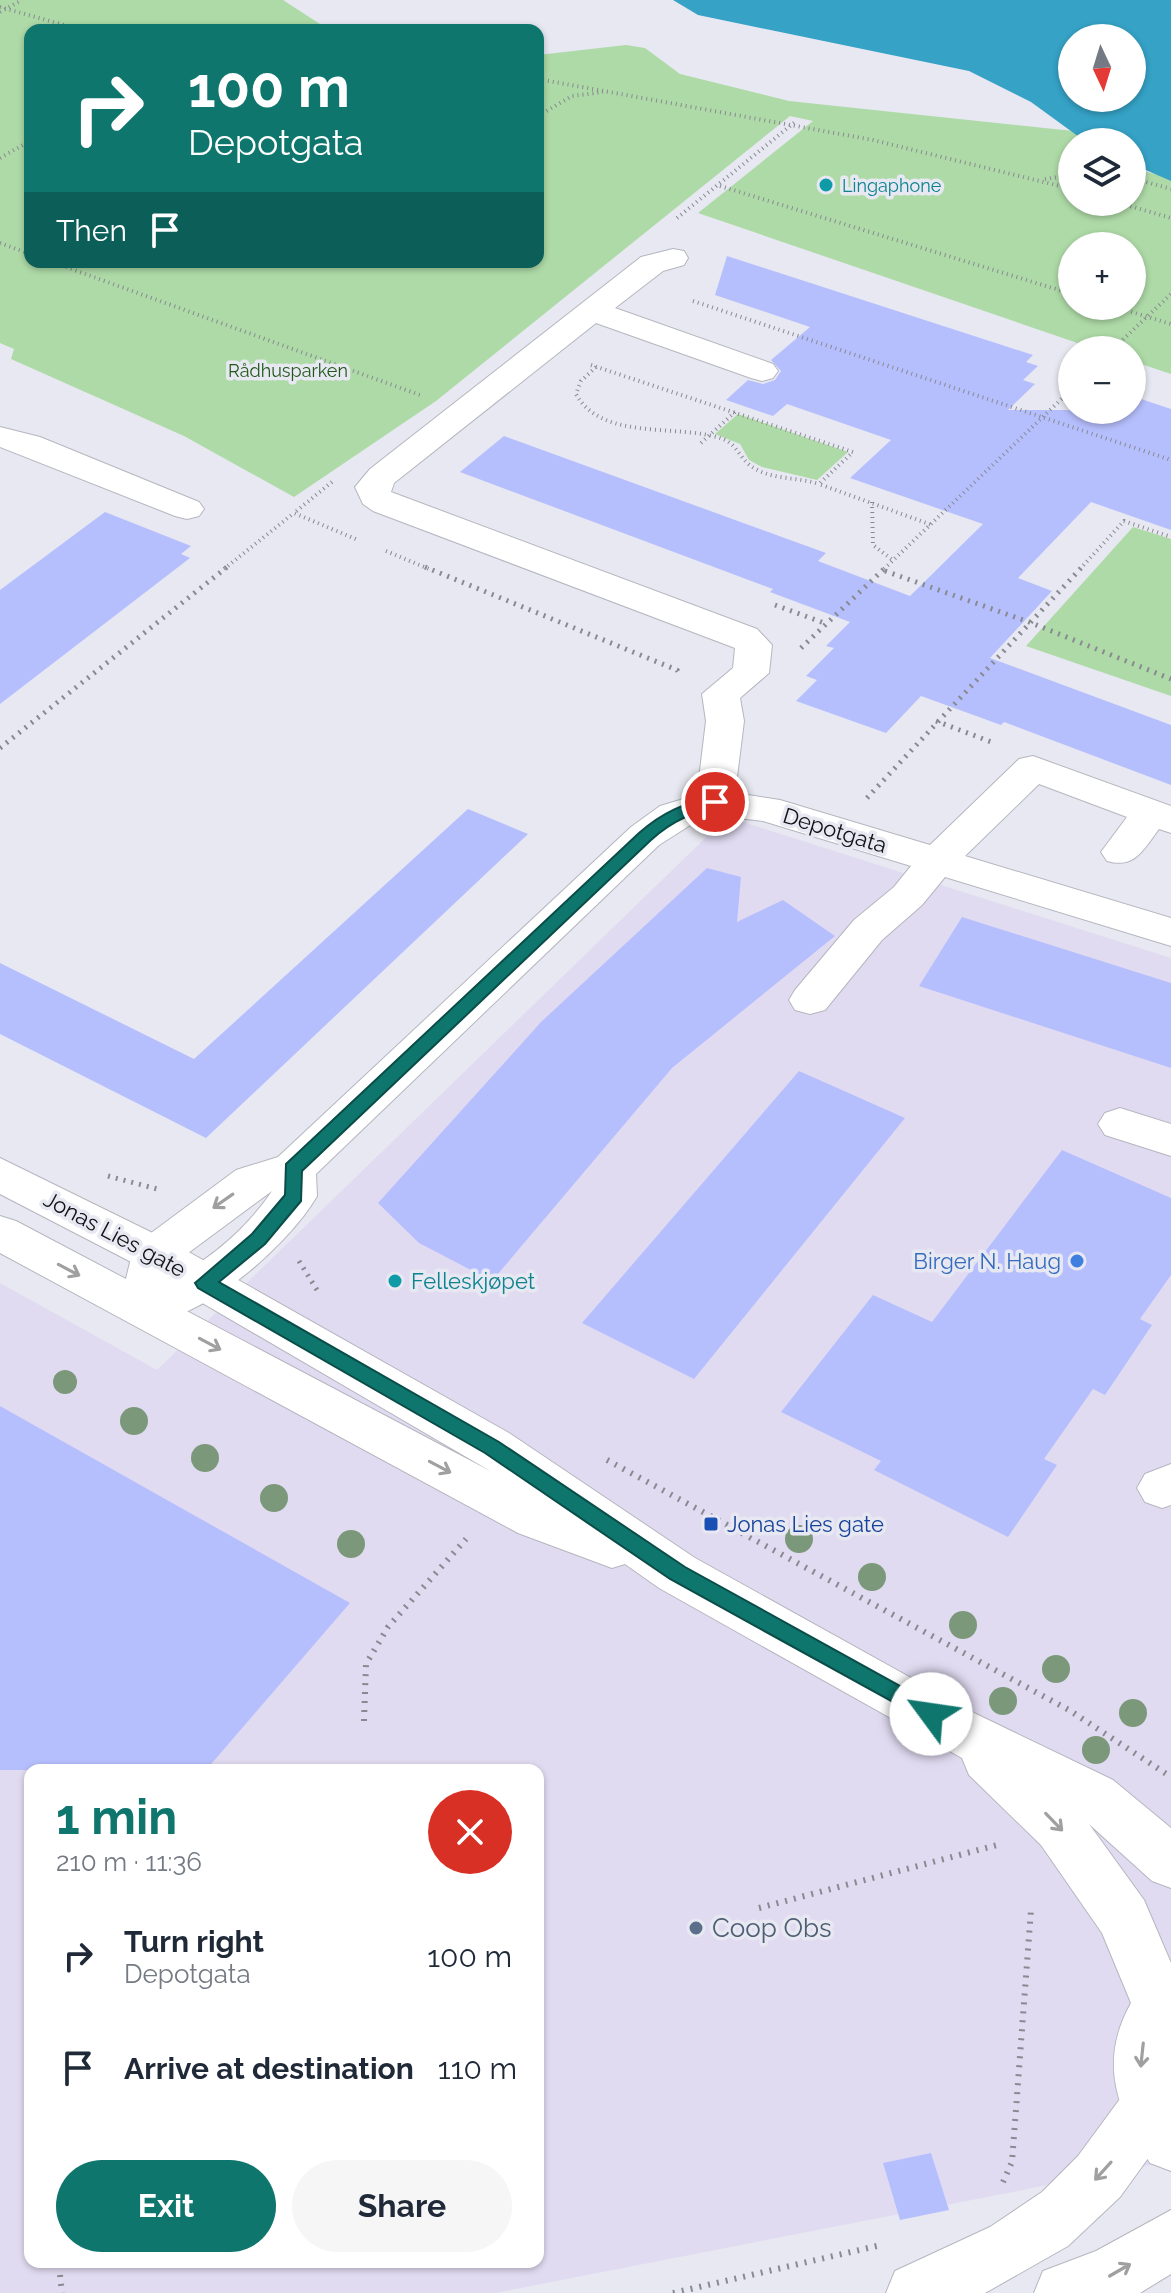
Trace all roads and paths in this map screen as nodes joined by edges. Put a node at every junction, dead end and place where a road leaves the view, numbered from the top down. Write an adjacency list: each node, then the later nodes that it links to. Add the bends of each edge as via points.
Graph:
1 (22, 0): 3 (path)
2 (0, 7): 3 (path)
3 (6, 9): 4 (path); 5 (path)
4 (0, 12)
5 (60, 24)
6 (544, 80): 7 (path)
7 (608, 91): 8 (path, via 572,96); 9 (path)
8 (544, 112)
9 (795, 122): 13 (path); 23 (path, via 720,186)
10 (24, 144): 11 (path)
11 (0, 158)
12 (1058, 177): 13 (path)
13 (1042, 180): 15 (path)
14 (1146, 182): 16 (path)
15 (1058, 185)
16 (1171, 189)
17 (1146, 211): 18 (path)
18 (1171, 218)
19 (0, 243): 20 (path)
20 (24, 252)
21 (673, 258): 26 (main road, via 652,264)
22 (69, 268): 33 (path)
23 (1058, 290)
24 (1171, 294): 27 (path)
25 (685, 298): 36 (path)
26 (592, 311): 30 (main road); 32 (main road)
27 (1147, 317): 28 (path); 29 (path)
28 (1171, 324)
29 (1127, 336)
30 (545, 348): 31 (path); 53 (main road, via 382,476 372,487 375,497 754,645 751,673 721,694 725,721)
31 (596, 367): 35 (path); 37 (path, via 576,394 579,404 594,416)
32 (762, 371)
33 (421, 396)
34 (1058, 403): 36 (path)
35 (735, 412): 37 (path); 41 (path, via 853,452)
36 (1043, 417): 40 (path); 45 (path)
37 (709, 435): 39 (path); 41 (path, via 732,443 759,471)
38 (0, 437): 43 (main road)
39 (701, 443)
40 (1171, 460)
41 (819, 484): 42 (path)
42 (872, 502): 45 (path); 47 (path, via 871,546)
43 (187, 509)
44 (294, 513): 52 (path)
45 (932, 525): 47 (path)
46 (1171, 537): 49 (path, via 1124,521)
47 (894, 561): 48 (path)
48 (885, 571): 49 (path); 50 (path)
49 (1029, 622): 51 (path); 55 (path)
50 (793, 656)
51 (1171, 679)
52 (0, 748)
53 (715, 802): 55 (main road, Depotgata, via 766,809); 62 (main road, Depotgata, via 664,820)
54 (1161, 816): 56 (main road); 57 (main road, via 1033,768)
55 (838, 830): 57 (main road, Depotgata)
56 (1121, 852)
57 (937, 861): 58 (main road, Depotgata); 59 (main road, via 908,896 868,930)
58 (1171, 932)
59 (810, 1000)
60 (1120, 1124): 61 (main road)
61 (1171, 1140)
62 (293, 1169): 65 (main road, Depotgata, one-way to 65, via 252,1181); 67 (main road, via 295,1196 277,1220)
63 (0, 1174): 65 (main road, Jonas Lies gate)
64 (0, 1233): 69 (main road, Jonas Lies gate, one-way to 69)
65 (155, 1254): 67 (main road, Jonas Lies gate); 69 (main road)
66 (300, 1261): 68 (path)
67 (205, 1283): 69 (main road); 72 (main road, Jonas Lies gate, via 492,1447)
68 (325, 1299)
69 (142, 1308): 72 (main road, Jonas Lies gate, one-way to 72, via 536,1519)
70 (603, 1458): 75 (path, via 1069,1710)
71 (470, 1534): 73 (path, via 388,1627 366,1664)
72 (677, 1573): 74 (main road, Jonas Lies gate)
73 (364, 1721)
74 (957, 1730): 77 (main road, Jonas Lies gate, via 1094,1797); 80 (main road, Jonas Lies gate, one-way to 80, via 1060,1828 1124,1918)
75 (1171, 1777)
76 (1009, 1842): 78 (path)
77 (1171, 1864)
78 (759, 1908)
79 (1031, 1910): 82 (path, via 1012,2162)
80 (1166, 2001): 81 (main road, one-way to 81, via 1147,2027 1140,2053 1141,2081)
81 (1160, 2126): 84 (main road, one-way to 84, via 1115,2157 1063,2213 1002,2253)
82 (1001, 2187)
83 (1171, 2240): 88 (main road, one-way to 83, via 1113,2275)
84 (905, 2267): 87 (path)
85 (60, 2275): 86 (path)
86 (62, 2293)
87 (673, 2293)
88 (1065, 2293)

